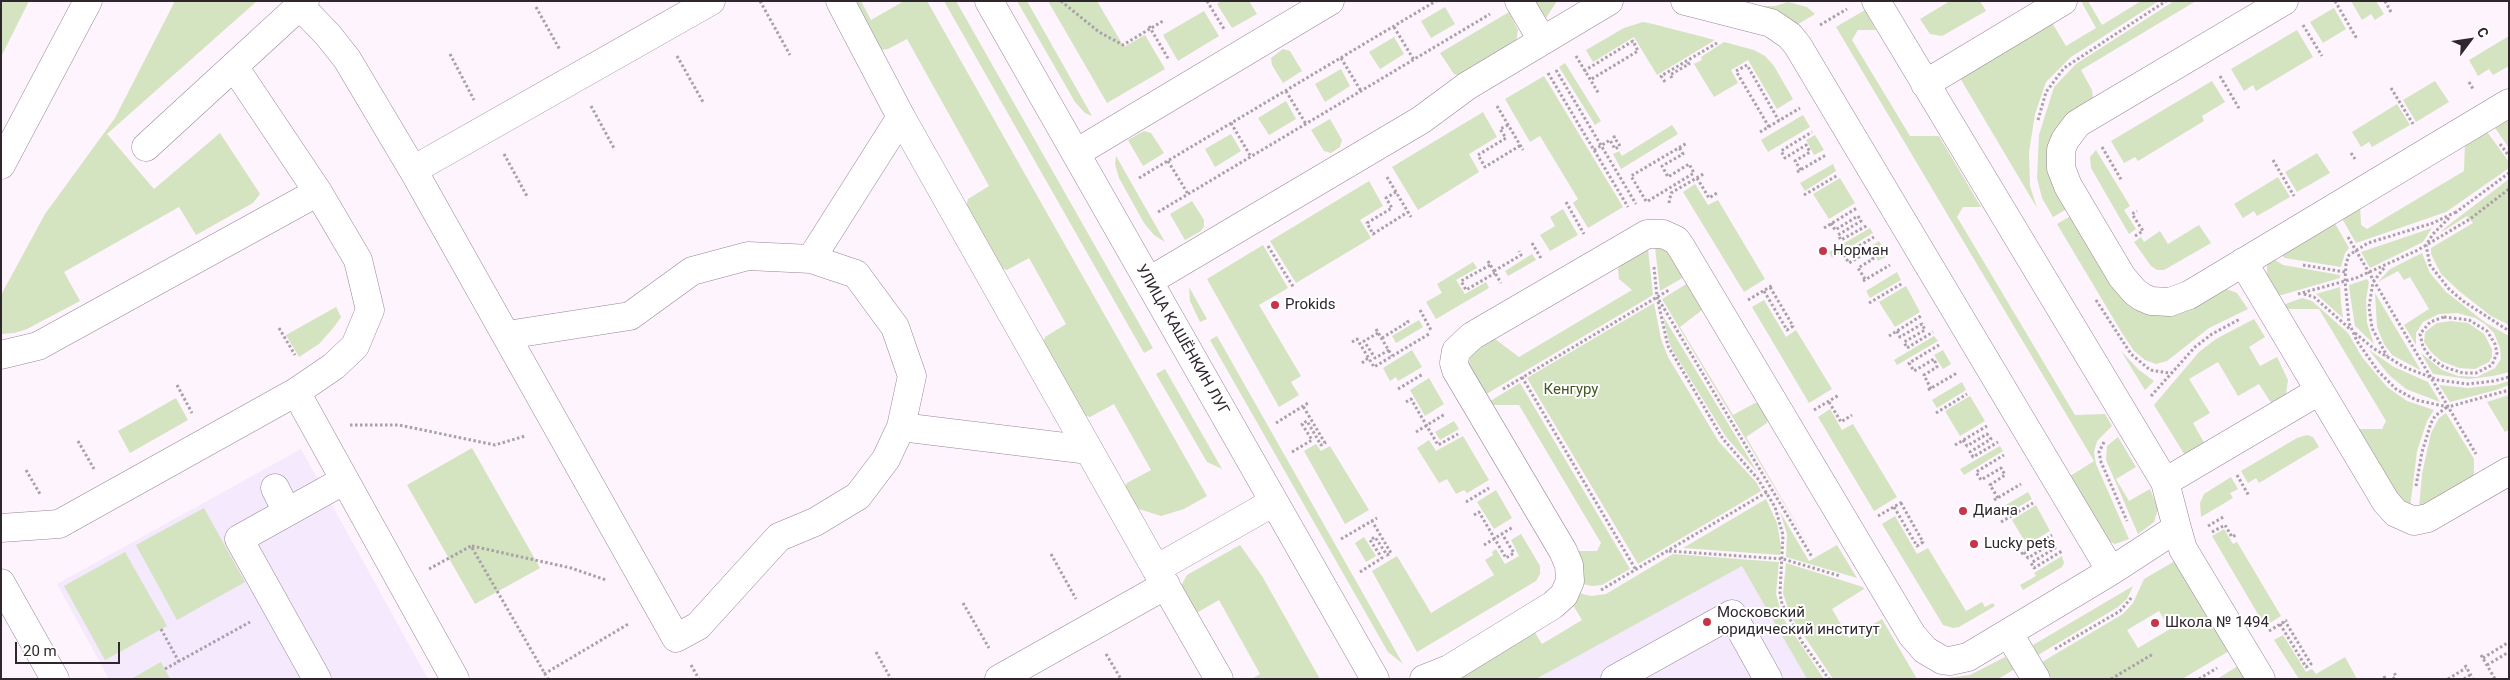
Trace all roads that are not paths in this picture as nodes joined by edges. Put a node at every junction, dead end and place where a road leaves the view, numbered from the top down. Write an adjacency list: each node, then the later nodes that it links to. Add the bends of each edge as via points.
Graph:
1 (88, 1): 20 (street)
2 (711, 1): 21 (street)
3 (840, 1): 17 (street)
4 (989, 1): 19 (street, УЛИЦА КАШЁНКИН ЛУГ)
5 (1330, 1): 19 (street)
6 (1609, 1): 13 (street)
7 (1685, 1): 40 (street, via 1771,23 1798,46)
8 (1876, 1): 15 (street)
9 (2063, 1): 15 (street)
10 (302, 4): 14 (street); 21 (street, via 347,59)
11 (1507, 6): 13 (street)
12 (2292, 11): 24 (street, via 2078,124 2061,150 2061,168 2068,186 2122,277 2142,297 2160,302 2180,299)
13 (1546, 38): 25 (street, via 1467,86 1421,120)
14 (235, 68): 18 (street); 22 (street)
15 (1925, 84): 34 (street)
16 (2509, 104): 24 (street)
17 (901, 117): 23 (street); 31 (street)
18 (146, 147)
19 (1076, 153): 25 (street, УЛИЦА КАШЁНКИН ЛУГ)
20 (1, 165)
21 (413, 170): 26 (street)
22 (318, 192): 27 (street, via 38,346); 29 (street, via 358,260 370,310 355,346 334,366)
23 (811, 259): 26 (street, via 748,256 692,271 630,316); 30 (street, via 856,274 896,327 912,376)
24 (2243, 262): 28 (street)
25 (1149, 281): 36 (street, УЛИЦА КАШЁНКИН ЛУГ)
26 (507, 335): 30 (street, via 676,638 698,626 779,537 815,522 858,496 886,459)
27 (1, 354)
28 (2319, 391): 32 (street, via 2386,502 2396,513 2414,520 2436,515); 34 (street)
29 (296, 392): 33 (street); 38 (street, via 59,524)
30 (901, 427): 31 (street)
31 (1089, 450): 41 (street)
32 (2500, 476)
33 (345, 480): 37 (street); 47 (street)
34 (2165, 482): 39 (street)
35 (275, 488): 37 (street)
36 (1274, 502): 41 (street); 49 (street, УЛИЦА КАШЁНКИН ЛУГ)
37 (287, 512): 46 (street, via 239,539)
38 (1, 528)
39 (2190, 529): 40 (street); 54 (street, via 2183,549)
40 (2111, 571): 43 (street)
41 (1161, 577): 44 (street, via 1098,638); 48 (street)
42 (1, 584): 45 (street)
43 (2009, 634): 50 (street, via 1959,660 1942,660 1918,643 1676,240 1663,234 1647,234 1459,346 1454,363 1563,551 1570,573 1564,594 1553,605 1449,669); 53 (street)
44 (1002, 677)
45 (55, 679)
46 (317, 679)
47 (455, 679)
48 (1219, 679)
49 (1375, 679)
50 (1424, 679)
51 (1615, 679): 52 (street, via 1732,614)
52 (1768, 679)
53 (2036, 679)
54 (2261, 679)

